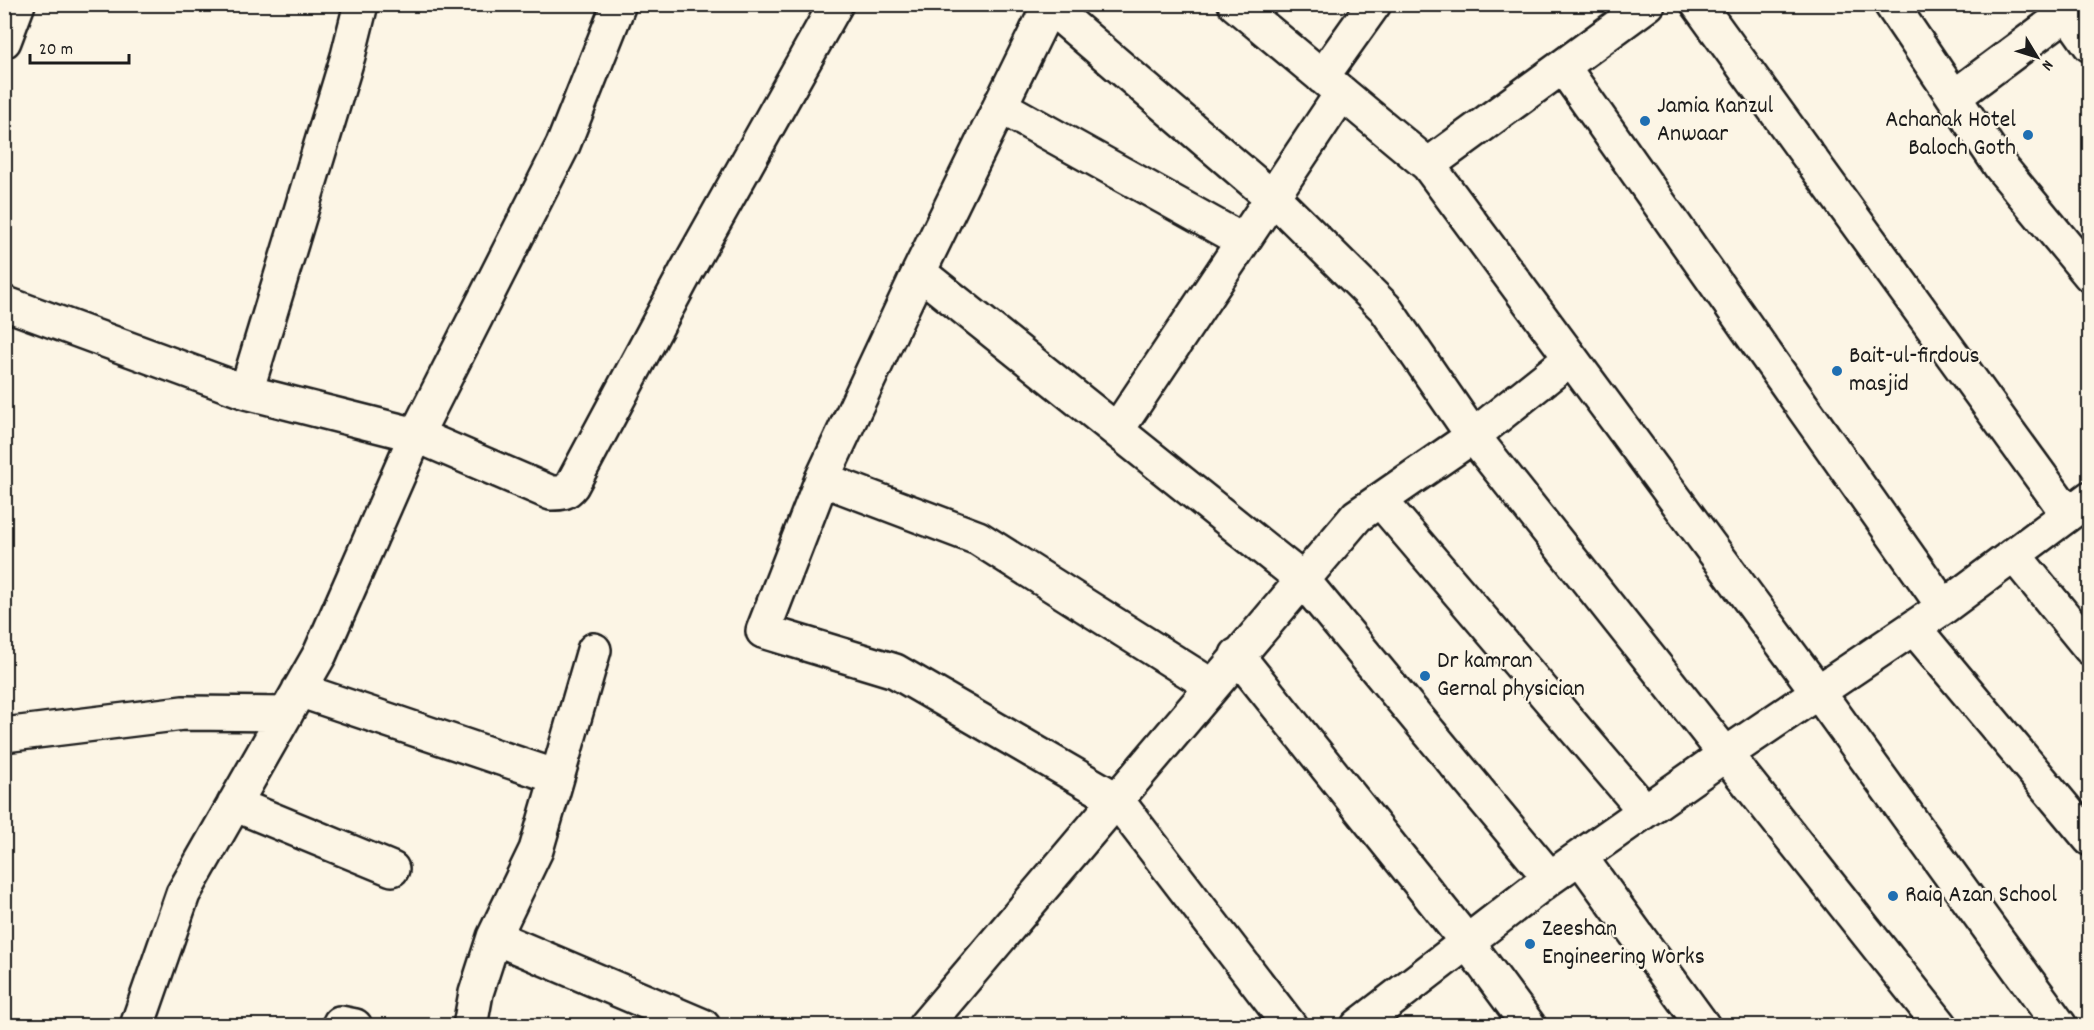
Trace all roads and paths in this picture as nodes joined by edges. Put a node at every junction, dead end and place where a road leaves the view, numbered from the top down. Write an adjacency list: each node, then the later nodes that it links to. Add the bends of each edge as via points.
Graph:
1 (18, 4): 12 (street)
2 (361, 4): 25 (street)
3 (619, 4): 27 (street, via 563,146)
4 (836, 4): 27 (street, via 568,490 551,493)
5 (1235, 4): 15 (street)
6 (1374, 4): 15 (street)
7 (1648, 4): 14 (street)
8 (1698, 4): 31 (street)
9 (1891, 4): 16 (street)
10 (1050, 5): 17 (street); 19 (street)
11 (2069, 8): 13 (street); 16 (street)
12 (4, 42)
13 (2090, 45)
14 (1563, 67): 18 (street); 34 (street)
15 (1332, 85): 18 (street); 19 (street)
16 (1954, 97): 22 (street, via 2001,167)
17 (1001, 103): 20 (street, via 1009,111); 21 (street)
18 (1428, 165): 24 (street)
19 (1272, 198): 20 (street); 28 (street, via 1385,308)
20 (1244, 241): 26 (street)
21 (919, 272): 26 (street); 29 (street)
22 (2090, 275)
23 (4, 303): 25 (street)
24 (1571, 358): 28 (street); 40 (street)
25 (246, 392): 27 (street)
26 (1117, 430): 33 (street)
27 (416, 435): 41 (street, via 320,654)
28 (1473, 436): 30 (street); 43 (street)
29 (822, 479): 39 (street, via 978,538); 45 (street, via 763,631 894,671)
30 (1380, 500): 33 (street, via 1357,516); 47 (street)
31 (2079, 506): 32 (street)
32 (2014, 555): 34 (street); 36 (street)
33 (1302, 579): 38 (street); 51 (street)
34 (1944, 607): 35 (street)
35 (1914, 628): 40 (street); 48 (street)
36 (2090, 648)
37 (594, 650): 44 (street)
38 (1237, 655): 39 (street); 53 (street)
39 (1212, 686): 45 (street)
40 (1818, 692): 43 (street); 63 (street)
41 (292, 702): 42 (street); 44 (street); 46 (street)
42 (4, 735)
43 (1726, 754): 47 (street); 62 (street)
44 (557, 777): 52 (street, via 536,850)
45 (1116, 799): 57 (street); 58 (street)
46 (234, 804): 50 (street); 54 (street, via 183,894)
47 (1645, 811): 49 (street)
48 (2090, 839)
49 (1580, 857): 51 (street); 61 (street)
50 (392, 869)
51 (1550, 878): 53 (street)
52 (494, 937): 55 (street); 56 (street)
53 (1467, 942): 59 (street); 60 (street)
54 (137, 1026)
55 (470, 1026)
56 (703, 1026)
57 (925, 1026)
58 (1290, 1026)
59 (1358, 1026)
60 (1529, 1026)
61 (1703, 1026)
62 (1941, 1026)
63 (2060, 1026)

